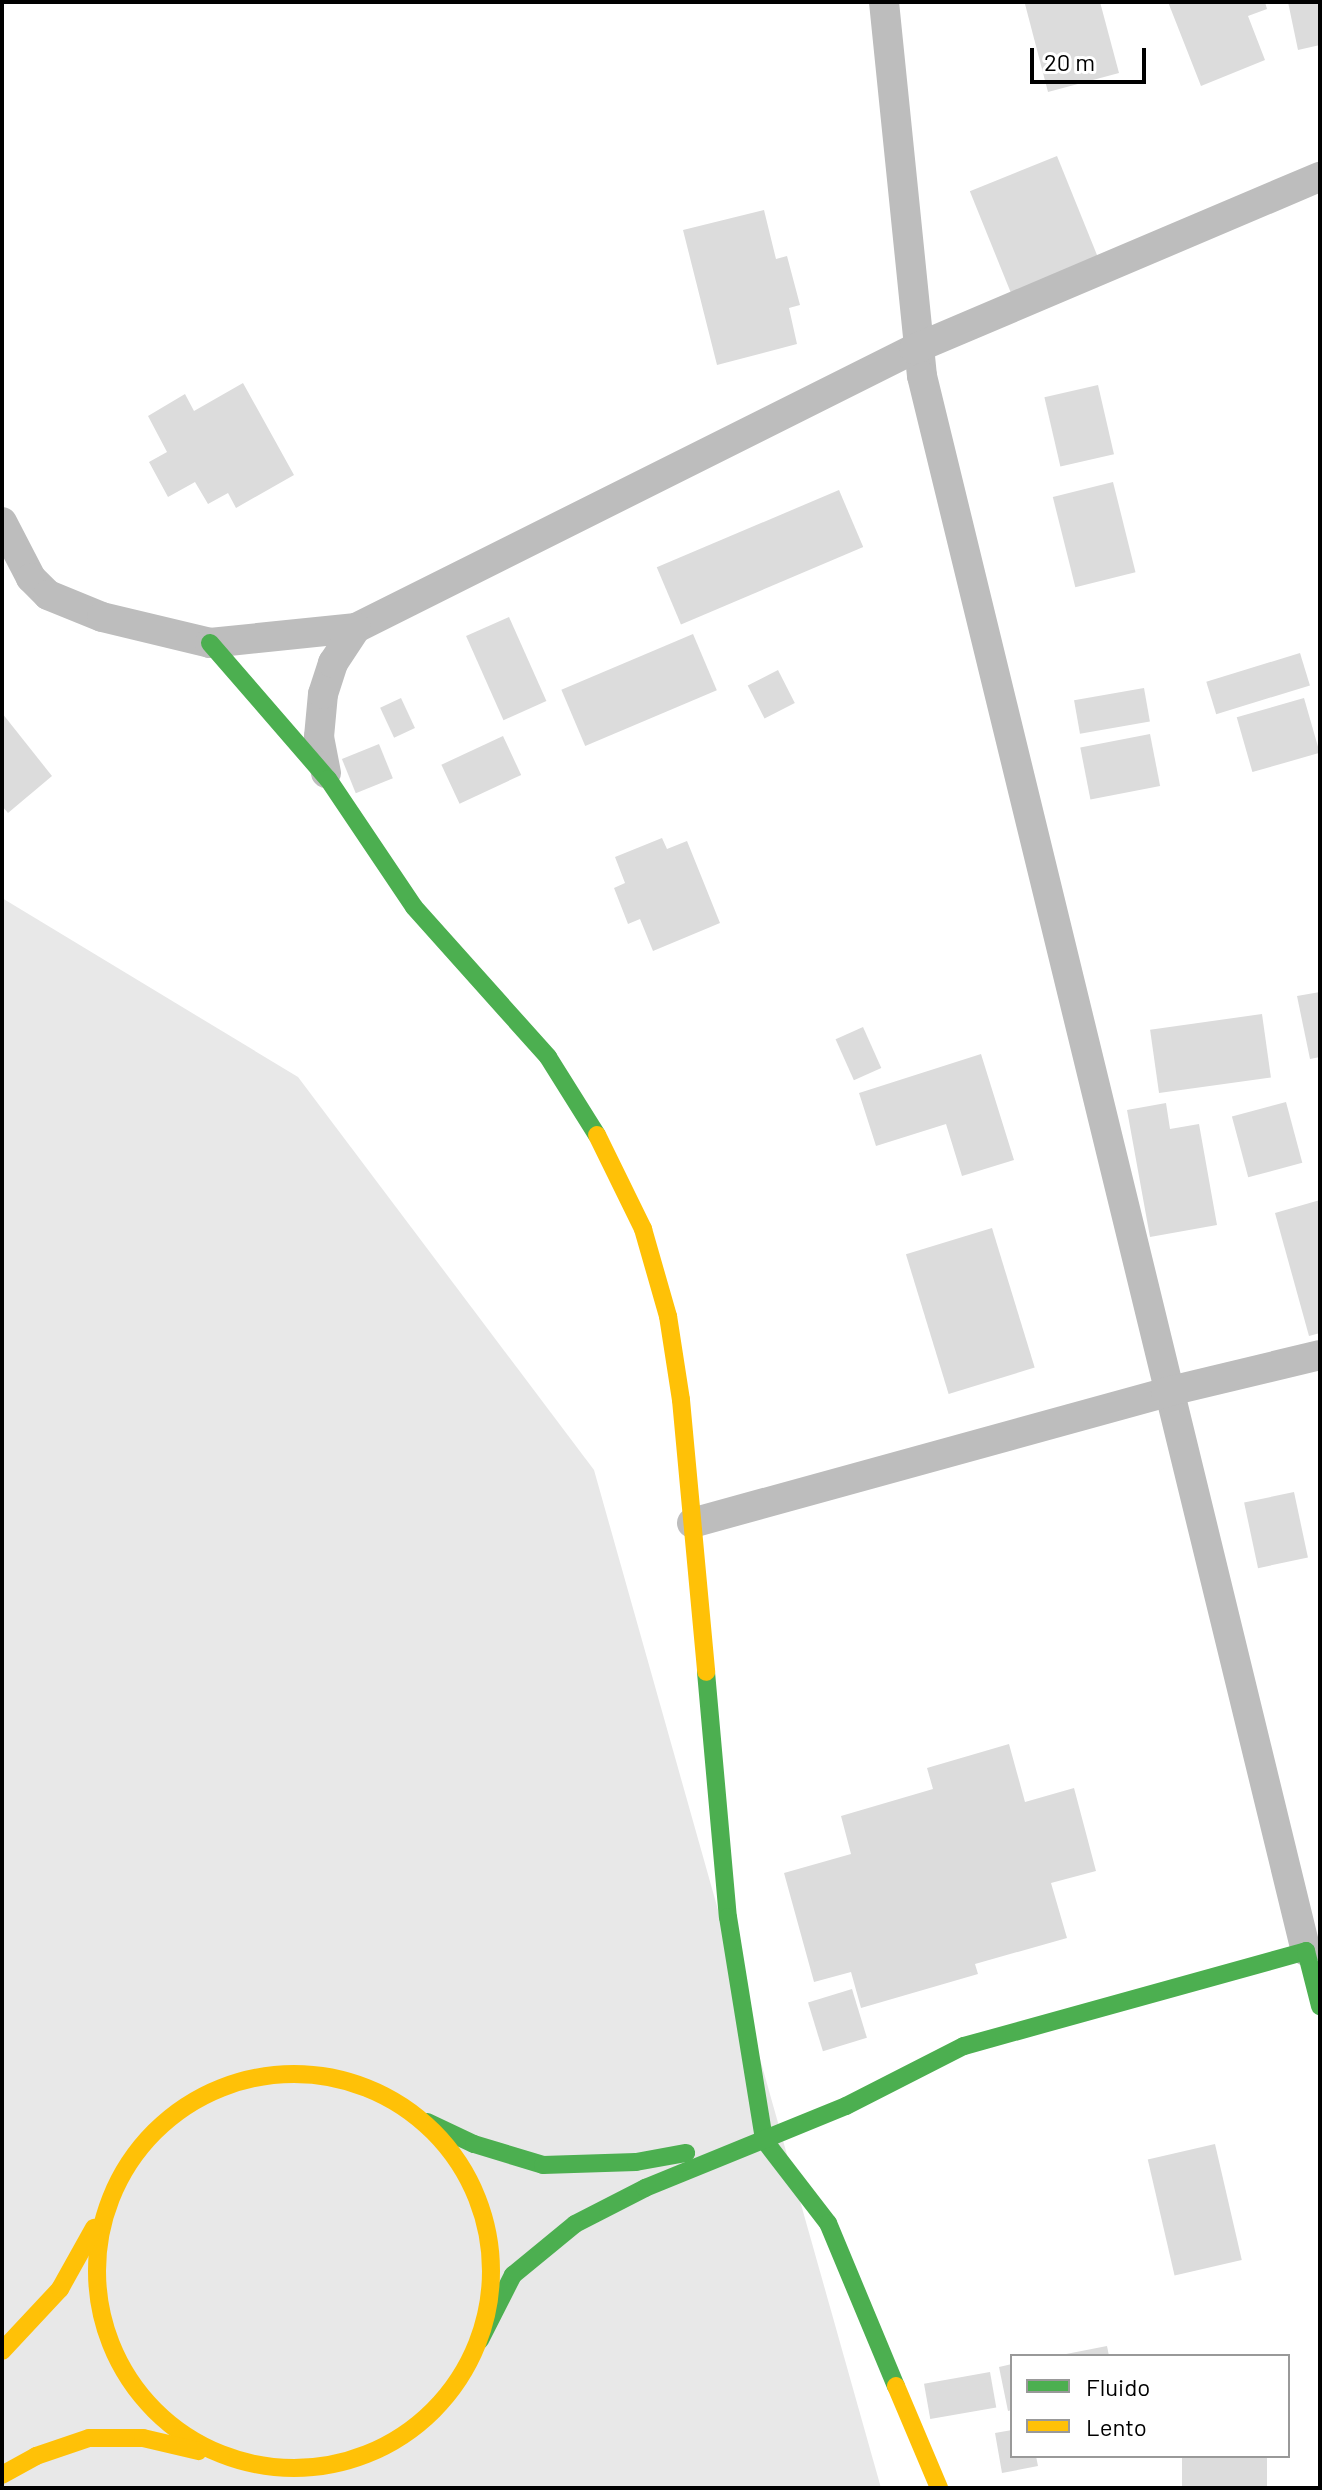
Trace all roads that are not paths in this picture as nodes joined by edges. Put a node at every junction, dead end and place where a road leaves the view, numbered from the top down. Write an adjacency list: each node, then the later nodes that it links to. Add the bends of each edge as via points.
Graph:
1 (884, 2): 3 (street)
2 (1320, 177): 3 (street)
3 (919, 347): 5 (street); 9 (street)
4 (2, 522): 6 (street, via 31,578 48,595 102,617)
5 (356, 628): 6 (street); 7 (street, via 333,663 323,694 319,737)
6 (210, 643): 7 (main road)
7 (328, 779): 10 (main road, via 414,907 548,1057 604,1145 643,1229 668,1316)
8 (1320, 1355): 9 (street)
9 (1166, 1392): 10 (street); 11 (street)
10 (692, 1523): 14 (main road, via 728,1917)
11 (1306, 1951): 12 (main road); 14 (main road, via 964,2046 846,2106)
12 (1320, 2006)
13 (427, 2122): 14 (main road, via 474,2144 543,2165 636,2162); 15 (main road, via 372,2087 308,2072 243,2078 184,2105 165,2123 137,2150); 16 (main road, via 467,2173 487,2224 492,2279)
14 (764, 2140): 16 (main road, via 645,2188 575,2224 513,2275); 20 (main road, via 828,2223)
15 (106, 2208): 17 (main road, via 60,2289); 18 (main road, via 96,2273 105,2332 131,2385 172,2428)
16 (480, 2340): 18 (main road, via 449,2394 390,2442 347,2462 287,2470)
17 (2, 2351)
18 (226, 2458): 19 (main road, via 143,2438 89,2438 36,2456)
19 (2, 2475)
20 (939, 2488)

